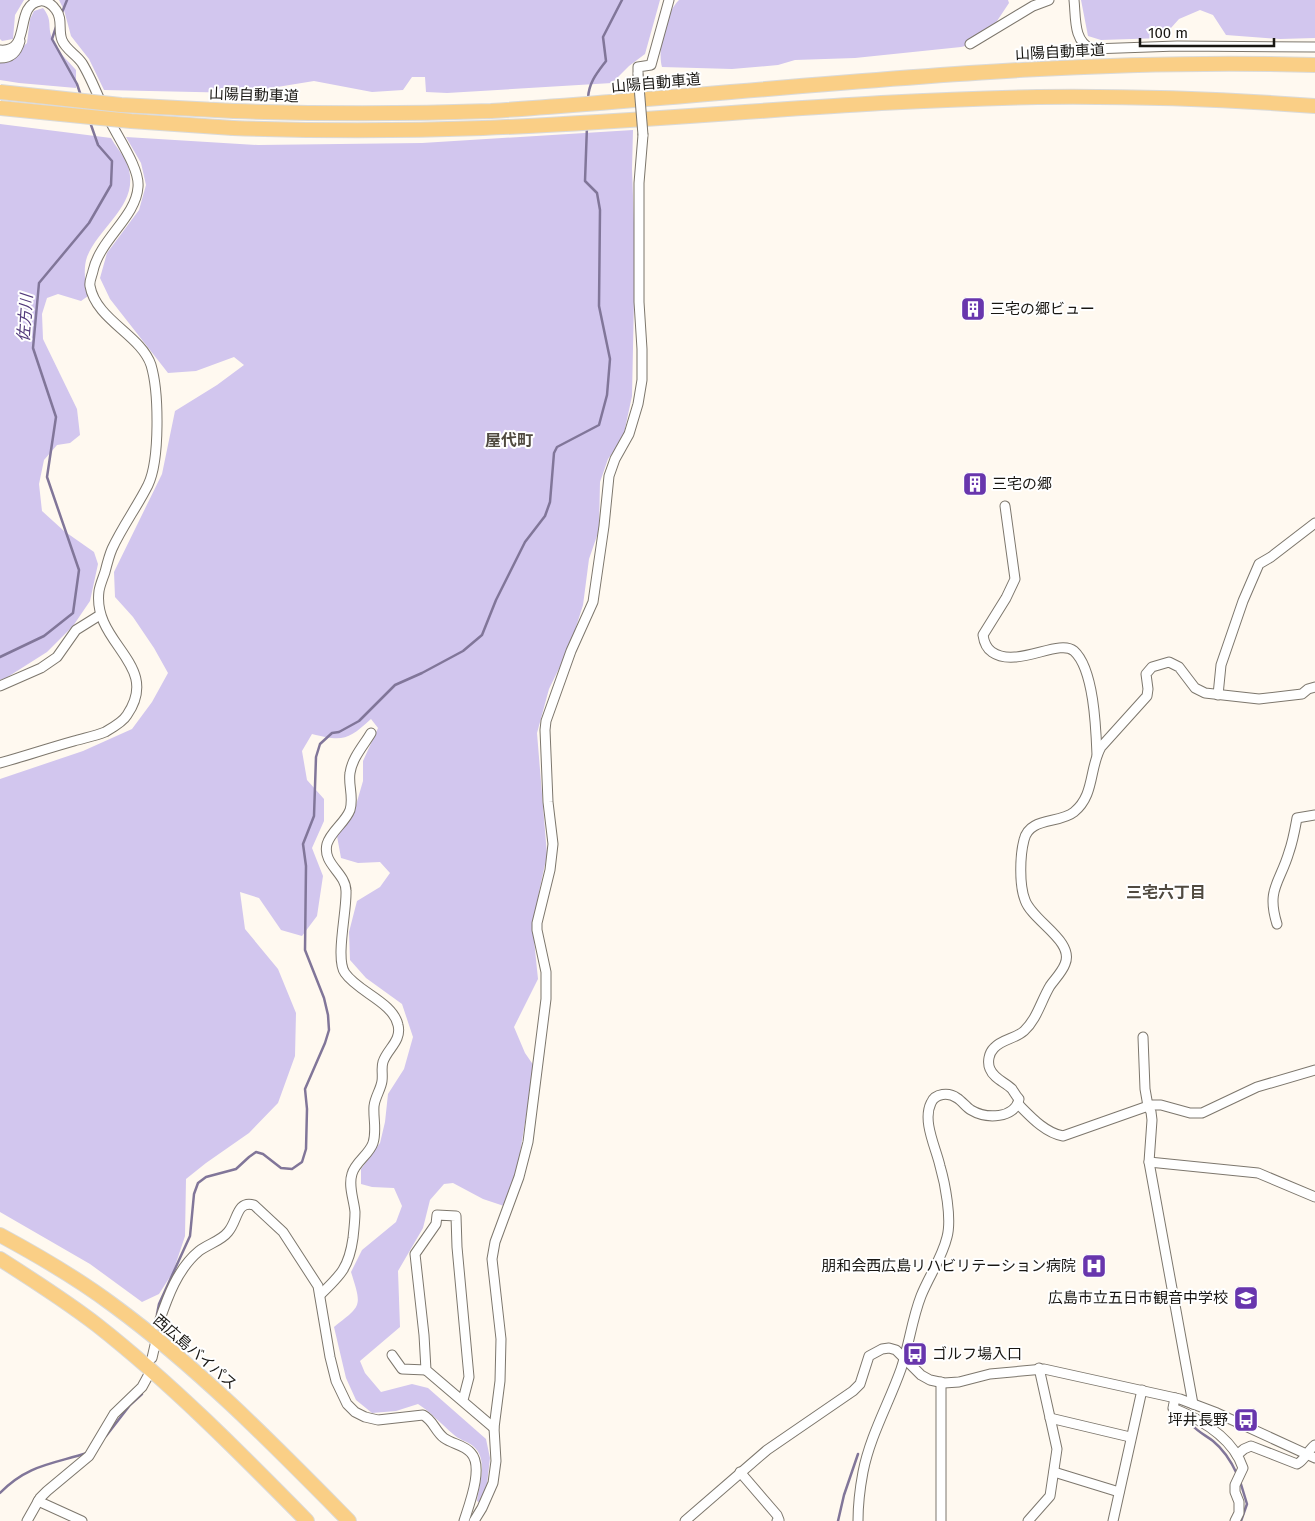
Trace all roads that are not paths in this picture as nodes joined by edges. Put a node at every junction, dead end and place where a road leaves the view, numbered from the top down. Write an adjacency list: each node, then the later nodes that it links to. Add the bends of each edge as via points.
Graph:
1 (669, 0): 47 (street, bridge, via 650,65 638,67 643,135 639,302 642,380 638,404 630,434 609,476 593,602 571,650 546,721 548,802 553,844 537,930 546,972 546,999 528,1142 492,1251 501,1361)
2 (1049, 0): 5 (street, via 1033,6)
3 (1074, 0): 6 (street, via 1079,38 1092,49)
4 (21, 38): 7 (street, via 16,45); 8 (street, via 12,56); 15 (street, via 24,18 30,6 40,1 55,8 59,14 62,42 81,62 134,165 138,186 133,206 95,259 90,284 94,298 110,319 149,360 156,400 156,450 149,483 113,548 99,589)
5 (970, 44)
6 (1315, 47)
7 (0, 50)
8 (0, 58)
9 (1315, 65): 10 (highway, 山陽自動車道, bridge, via 1158,63 1058,68 491,111 397,114 316,114 121,105)
10 (0, 92)
11 (1315, 106): 12 (highway, bridge, via 1155,98 1039,97 932,100 485,128 343,130 233,128)
12 (0, 108)
13 (1005, 506): 20 (street, via 1015,579 983,635 984,641 992,652 1007,657 1064,647 1074,651 1084,667 1090,688)
14 (1315, 523): 18 (street, via 1259,564 1221,665)
15 (100, 615): 16 (street, via 76,630 57,657 41,668); 21 (street, via 137,676 136,700 126,718 104,732)
16 (0, 686)
17 (1315, 687): 18 (street, via 1302,694 1259,699)
18 (1218, 695): 20 (street, via 1199,692 1173,663 1152,667 1146,674 1148,693 1101,747)
19 (371, 733): 32 (street, via 351,768 353,800 350,811 331,837 327,851 332,866 345,881 342,966 351,980 392,1012 399,1033 382,1067 382,1081 374,1106 376,1125 372,1145 352,1173 355,1213 350,1256 337,1279)
20 (1098, 756): 26 (street, via 1092,784 1078,808 1068,816 1034,825 1024,839 1021,861 1025,900 1034,915 1063,943 1066,964 1050,986 1031,1024 990,1053 990,1069 1012,1089)
21 (0, 763)
22 (1315, 815): 23 (street, via 1297,818 1289,854 1274,889 1272,903)
23 (1278, 924)
24 (1142, 1037): 27 (street)
25 (1315, 1070): 27 (street, via 1256,1087 1202,1113 1161,1105)
26 (1018, 1104): 27 (street, via 1040,1125 1063,1136); 36 (street, via 1000,1116 975,1112 948,1094 938,1096 930,1104 930,1133 944,1180 948,1230 942,1253 918,1306)
27 (1148, 1106): 28 (street, via 1152,1120)
28 (1149, 1162): 29 (street, via 1258,1174); 45 (street)
29 (1315, 1197)
30 (0, 1234): 61 (highway, 西広島バイパス, via 61,1269 167,1347)
31 (0, 1259): 60 (highway, via 96,1324 143,1362)
32 (320, 1295): 33 (street, via 318,1286 283,1232 248,1203 240,1208 226,1235 199,1251 180,1273); 62 (street, via 336,1381 351,1408 365,1417 378,1420 423,1415 443,1437 471,1452 476,1460 475,1481)
33 (158, 1325)
34 (155, 1345): 37 (street)
35 (392, 1355): 39 (street, via 402,1370)
36 (904, 1357): 41 (street, via 921,1376); 53 (street, via 889,1348 873,1352 857,1388); 66 (street, via 863,1471)
37 (152, 1358)
38 (1039, 1368): 41 (street); 42 (street); 46 (street)
39 (426, 1370): 44 (street); 44 (street, via 415,1254 436,1224 437,1216 456,1216 469,1377)
40 (148, 1376): 56 (street, via 142,1387 114,1414 88,1457)
41 (941, 1382): 67 (street)
42 (1142, 1390): 43 (street); 48 (street)
43 (1175, 1398): 45 (street); 51 (street, via 1173,1408 1200,1421 1232,1446)
44 (463, 1400): 47 (street)
45 (1193, 1404): 50 (street)
46 (1050, 1418): 48 (street); 54 (street, via 1057,1449)
47 (494, 1428): 63 (street, via 495,1471 488,1495)
48 (1130, 1437): 55 (street)
49 (1315, 1445): 50 (street)
50 (1306, 1454): 51 (street, via 1297,1464 1251,1446); 52 (street)
51 (1237, 1455): 70 (street, via 1243,1468 1235,1485 1239,1502)
52 (1315, 1458)
53 (740, 1472): 64 (street); 65 (street, via 777,1514)
54 (1054, 1472): 55 (street); 57 (street, via 1050,1496)
55 (1119, 1492): 69 (street)
56 (38, 1501): 58 (street); 59 (street)
57 (1029, 1520): 68 (street)
58 (27, 1521)
59 (82, 1521)
60 (307, 1521)
61 (349, 1521)
62 (464, 1521)
63 (474, 1521)
64 (685, 1521)
65 (777, 1521)
66 (858, 1521)
67 (941, 1521)
68 (1041, 1521)
69 (1113, 1521)
70 (1235, 1521)

